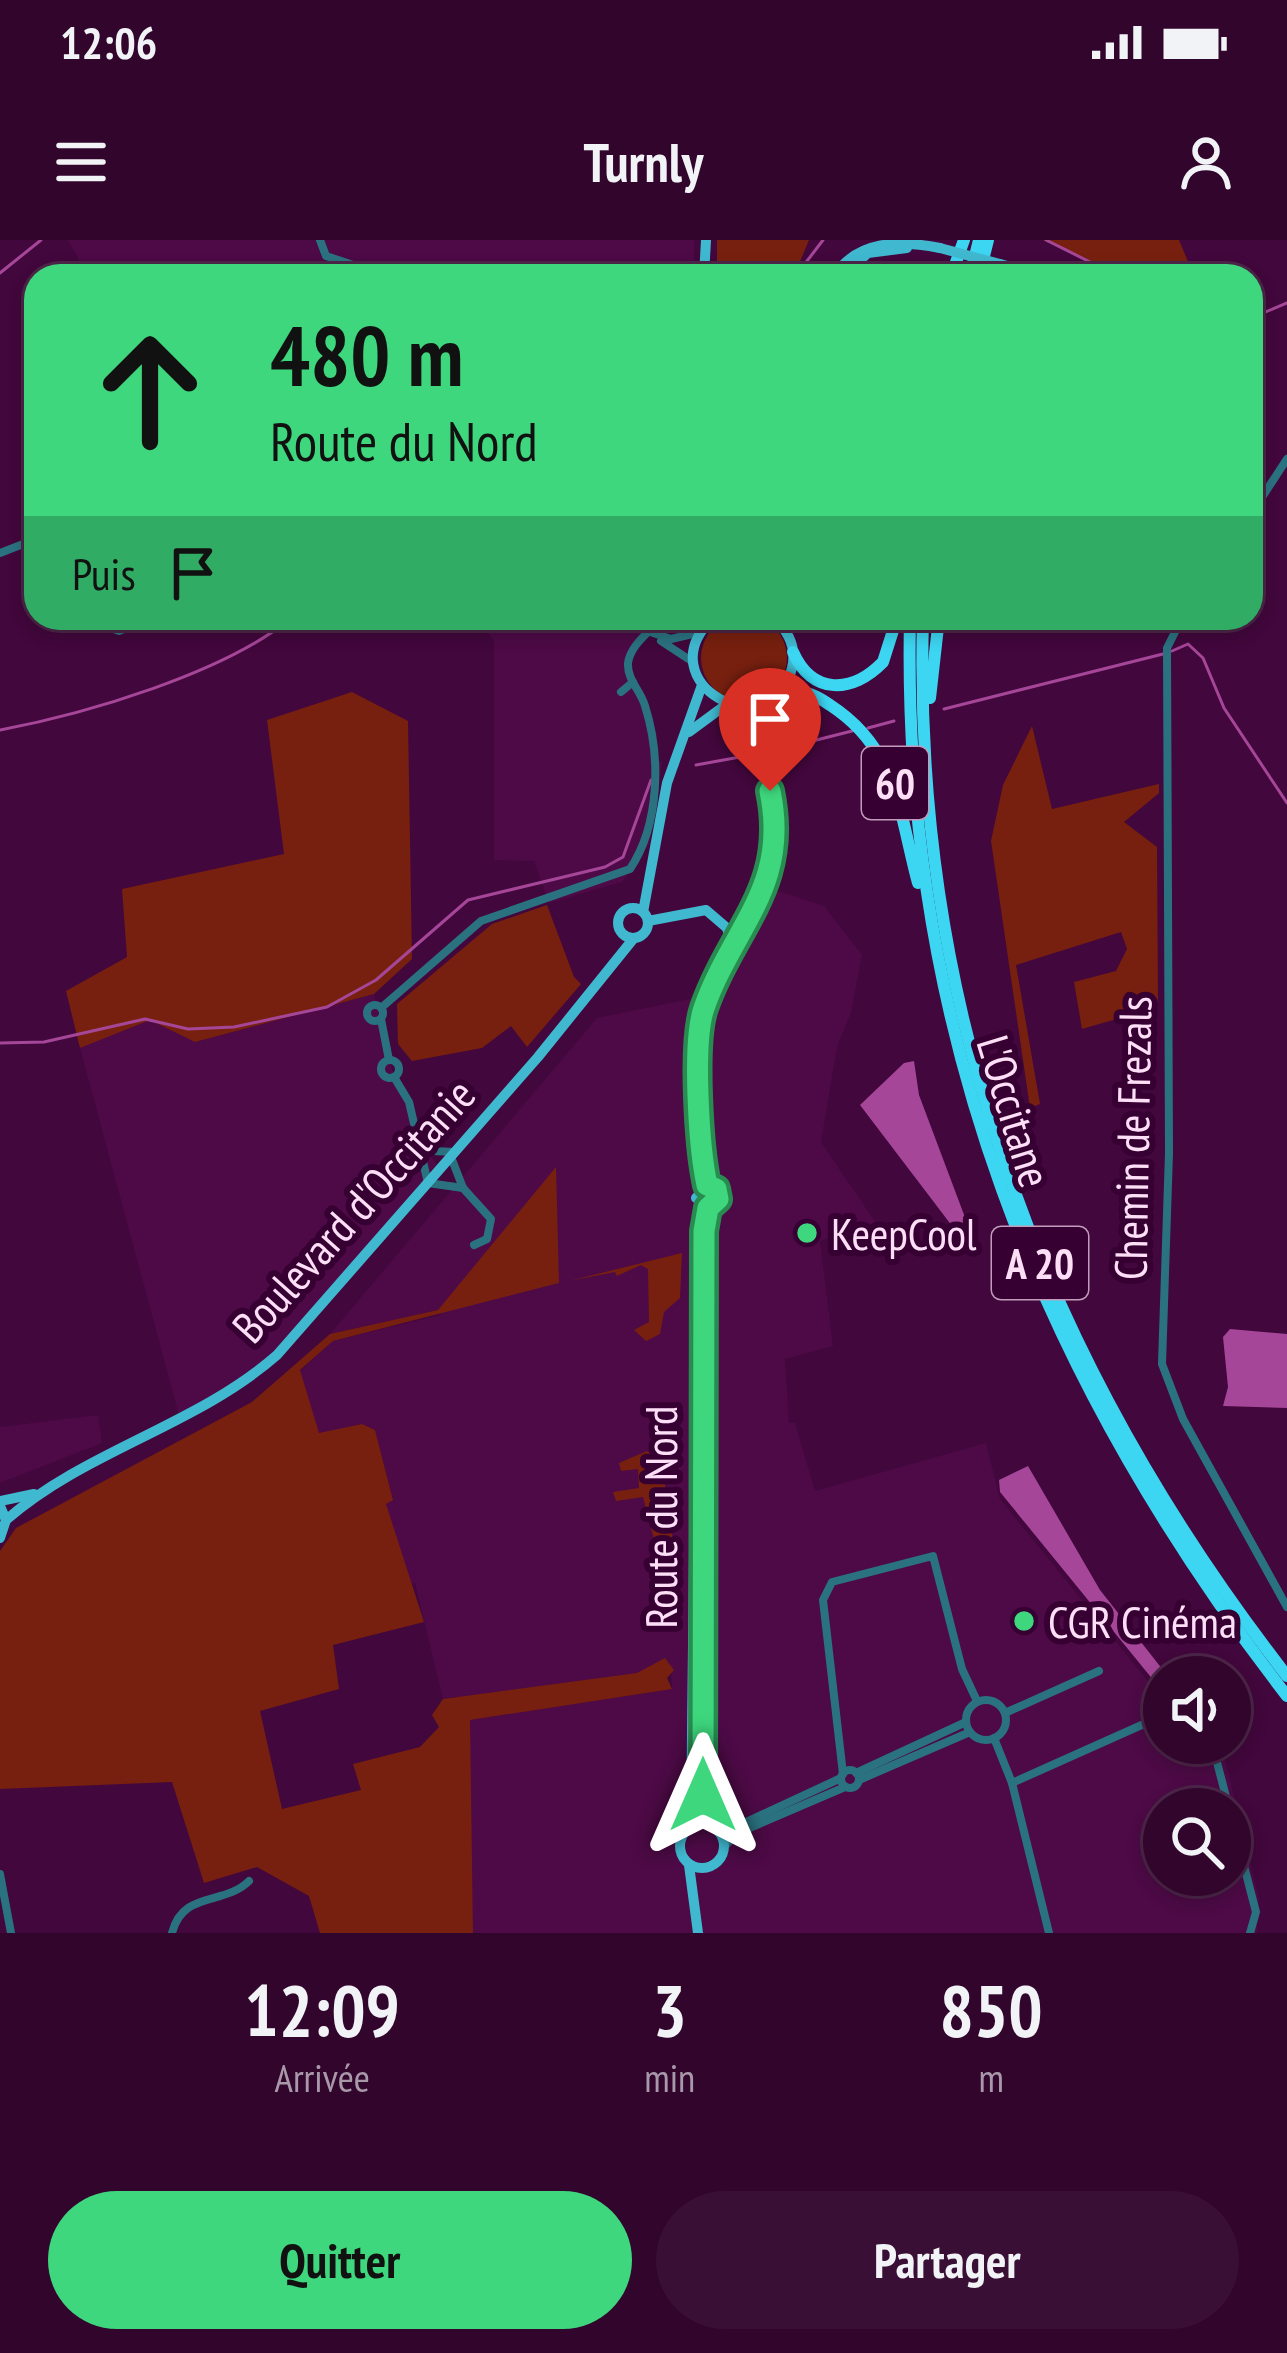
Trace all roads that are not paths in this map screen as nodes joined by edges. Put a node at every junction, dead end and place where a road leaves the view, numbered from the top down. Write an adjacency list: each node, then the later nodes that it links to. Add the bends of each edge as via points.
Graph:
1 (320, 240): 2 (street, via 326,256)
2 (350, 264)
3 (851, 264): 4 (main road, bridge, via 883,248)
4 (987, 264)
5 (1287, 459): 6 (street)
6 (1263, 496)
7 (635, 630): 15 (street)
8 (784, 630): 17 (main road)
9 (788, 630): 17 (main road)
10 (893, 630): 18 (highway, 60, via 883,662 835,687 802,672)
11 (910, 630): 30 (highway, L'Occitane / A 20, via 915,794)
12 (922, 630): 27 (highway, L'Occitane / A 20)
13 (938, 630): 27 (highway, 60)
14 (1175, 630): 42 (street, Chemin de Frezals, via 1167,644 1162,1364 1183,1419)
15 (648, 632): 16 (street, via 671,639); 19 (street); 20 (street, via 630,655)
16 (701, 632): 19 (main road)
17 (787, 633): 18 (main road)
18 (793, 652): 23 (main road, via 790,675)
19 (694, 664): 21 (main road)
20 (633, 682): 22 (street); 32 (street, via 657,760 630,869 482,921 381,1008 389,1060 382,1073 394,1077)
21 (702, 686): 24 (main road); 25 (main road, Boulevard d'Occitanie)
22 (622, 692)
23 (773, 697): 24 (main road); 26 (main road); 30 (highway, 60, via 804,691 821,699 856,724 884,759)
24 (732, 705): 25 (main road); 26 (main road, via 750,721)
25 (687, 734): 28 (main road, Boulevard d'Occitanie, via 667,783)
26 (765, 769): 31 (main road, via 776,851)
27 (927, 795): 44 (highway, L'Occitane / A 20, via 970,1051 1044,1273 1147,1475)
28 (641, 914): 29 (main road, Boulevard d'Occitanie, via 644,933); 29 (main road, Boulevard d'Occitanie, via 618,920); 31 (main road, via 706,910 728,928)
29 (628, 936): 33 (main road, Boulevard d'Occitanie)
30 (933, 939): 45 (highway, L'Occitane / A 20, via 969,1097 1044,1304 1149,1502)
31 (733, 950): 36 (main road, via 701,1024 701,1156 718,1199)
32 (419, 1138): 33 (street); 34 (street)
33 (453, 1154): 34 (main road, Boulevard d'Occitanie); 35 (street)
34 (428, 1183): 35 (street); 38 (main road, Boulevard d'Occitanie, via 248,1381)
35 (463, 1188): 37 (street, via 490,1219 487,1239)
36 (705, 1208): 54 (main road, Route du Nord); 55 (main road, Route du Nord, via 703,1802)
37 (474, 1245)
38 (37, 1493): 39 (main road, Boulevard d'Occitanie); 40 (main road, Boulevard d'Occitanie)
39 (0, 1504): 40 (main road)
40 (6, 1520): 41 (main road)
41 (0, 1538)
42 (1287, 1607)
43 (1099, 1671): 47 (street)
44 (1287, 1676)
45 (1287, 1696)
46 (977, 1701): 47 (street, via 992,1700); 49 (street); 52 (street, via 933,1556 836,1580 823,1594 838,1752)
47 (1005, 1713): 50 (street)
48 (1143, 1725): 53 (street)
49 (968, 1727): 50 (street); 52 (street)
50 (994, 1738): 53 (street)
51 (1217, 1764): 65 (street, via 1256,1912)
52 (849, 1777): 55 (street, via 742,1824); 56 (street)
53 (1012, 1784): 64 (street)
54 (691, 1826): 55 (main road); 57 (main road, via 679,1848)
55 (712, 1826): 56 (main road)
56 (724, 1847): 58 (main road)
57 (689, 1865): 58 (main road); 63 (main road)
58 (710, 1867): 63 (main road)
59 (0, 1874): 61 (street)
60 (248, 1881): 62 (street, via 190,1904)
61 (11, 1933)
62 (172, 1933)
63 (699, 1933)
64 (1049, 1933)
65 (1250, 1933)

